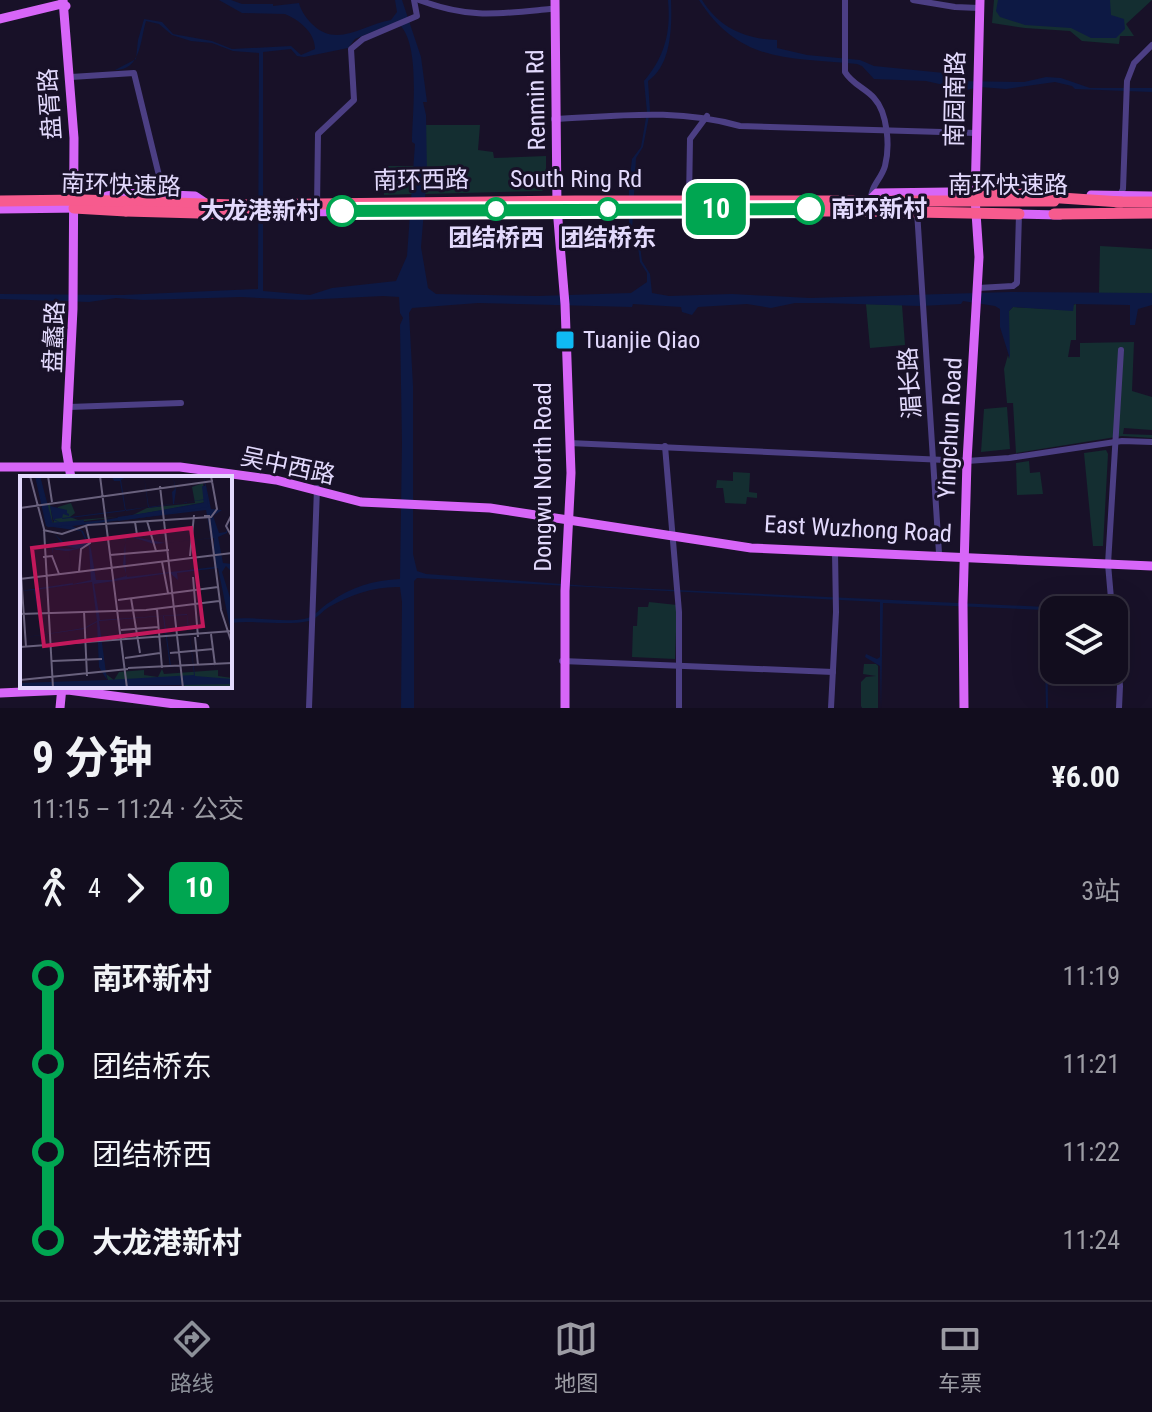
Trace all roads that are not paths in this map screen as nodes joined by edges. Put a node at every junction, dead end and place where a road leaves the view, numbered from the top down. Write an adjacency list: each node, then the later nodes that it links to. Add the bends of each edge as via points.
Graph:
1 (416, 0): 5 (street, via 476,15); 29 (street, via 414,17 351,49 354,100 318,134)
2 (845, 0): 12 (street, via 845,72 873,96)
3 (913, 0): 6 (street, via 955,7)
4 (64, 3): 7 (main road); 9 (main road, 盘胥路); 20 (main road, 盘胥路)
5 (552, 3): 11 (main road, Renmin Rd)
6 (978, 4): 13 (main road, 南园南路)
7 (0, 20)
8 (1152, 46): 16 (street, via 1136,64 1127,90)
9 (71, 77): 18 (street, via 134,73); 20 (main road, 盘胥路)
10 (707, 116): 11 (street, via 649,113); 12 (street, via 740,126); 22 (street, via 690,139)
11 (554, 119): 21 (main road, Renmin Rd)
12 (885, 130): 13 (street); 25 (street, via 886,161)
13 (975, 133): 24 (main road, 南园南路)
14 (1027, 194): 16 (main road); 24 (highway)
15 (122, 196): 18 (main road); 20 (main road, via 84,195); 28 (highway, bridge, via 267,201)
16 (1123, 198): 17 (highway); 26 (highway, South Ring Rd); 30 (highway, South Ring Rd)
17 (1100, 199): 26 (highway); 32 (highway)
18 (166, 202): 20 (main road, 南环西路); 20 (main road, 南环西路); 27 (main road, 南环西路); 27 (main road, 南环西路)
19 (0, 203): 20 (main road, 南环西路); 20 (main road, 南环西路, via 22,208); 28 (highway, 南环快速路, bridge)
20 (76, 203): 28 (highway, bridge, via 126,211 235,214); 37 (main road, 盘蠡路)
21 (556, 203): 22 (main road, 南环西路); 29 (main road, 南环西路, bridge); 40 (main road, Dongwu North Road)
22 (689, 204): 25 (main road); 31 (main road)
23 (744, 204): 24 (highway, bridge, via 771,198 922,196); 25 (highway, bridge, via 772,211); 28 (highway, South Ring Rd, bridge); 30 (highway, South Ring Rd, bridge)
24 (975, 204): 25 (main road); 25 (main road, via 949,192 877,193); 32 (highway); 32 (highway); 33 (highway); 34 (main road, Yingchun Road)
25 (868, 206): 31 (main road); 33 (highway)
26 (1152, 206): 30 (highway, 南环快速路)
27 (261, 207): 29 (main road, 南环西路)
28 (297, 207)
29 (317, 207)
30 (1054, 207): 32 (main road)
31 (823, 208): 33 (main road, via 836,213)
32 (1012, 208): 34 (street, via 1017,283)
33 (917, 211): 42 (street, 湄长路)
34 (976, 291): 43 (main road, Yingchun Road)
35 (1121, 350): 38 (street)
36 (181, 403): 37 (street)
37 (70, 407): 44 (main road, 盘蠡路)
38 (1115, 442): 39 (street); 43 (street); 53 (street)
39 (1152, 442)
40 (567, 443): 41 (street); 48 (main road, Dongwu North Road)
41 (665, 446): 42 (street); 49 (street)
42 (934, 459): 43 (street); 51 (street, 湄长路)
43 (966, 461): 52 (main road, Yingchun Road)
44 (70, 464): 45 (main road, 吴中西路); 46 (main road, 盘蠡路); 47 (main road, 吴中西路, via 180,467)
45 (0, 466)
46 (72, 476)
47 (316, 489): 48 (main road, 吴中西路, via 398,503 491,505); 65 (street)
48 (566, 519): 49 (main road, East Wuzhong Road); 56 (main road, Dongwu North Road)
49 (674, 536): 50 (main road, East Wuzhong Road, via 758,548); 57 (street)
50 (836, 550): 51 (main road, East Wuzhong Road); 52 (main road, East Wuzhong Road); 58 (street)
51 (939, 553): 52 (main road, East Wuzhong Road)
52 (962, 556): 53 (main road, East Wuzhong Road); 69 (main road, Yingchun Road)
53 (1108, 563): 54 (main road, East Wuzhong Road); 55 (street)
54 (1152, 564)
55 (1111, 596)
56 (563, 661): 57 (street); 66 (main road, Dongwu North Road)
57 (679, 666): 58 (street); 67 (street)
58 (833, 672): 68 (street)
59 (1119, 684): 70 (street)
60 (64, 691): 61 (main road); 62 (main road); 63 (main road); 64 (main road)
61 (0, 694)
62 (59, 708)
63 (174, 708)
64 (205, 708)
65 (309, 708)
66 (564, 708)
67 (679, 708)
68 (831, 708)
69 (962, 708)
70 (1119, 708)

